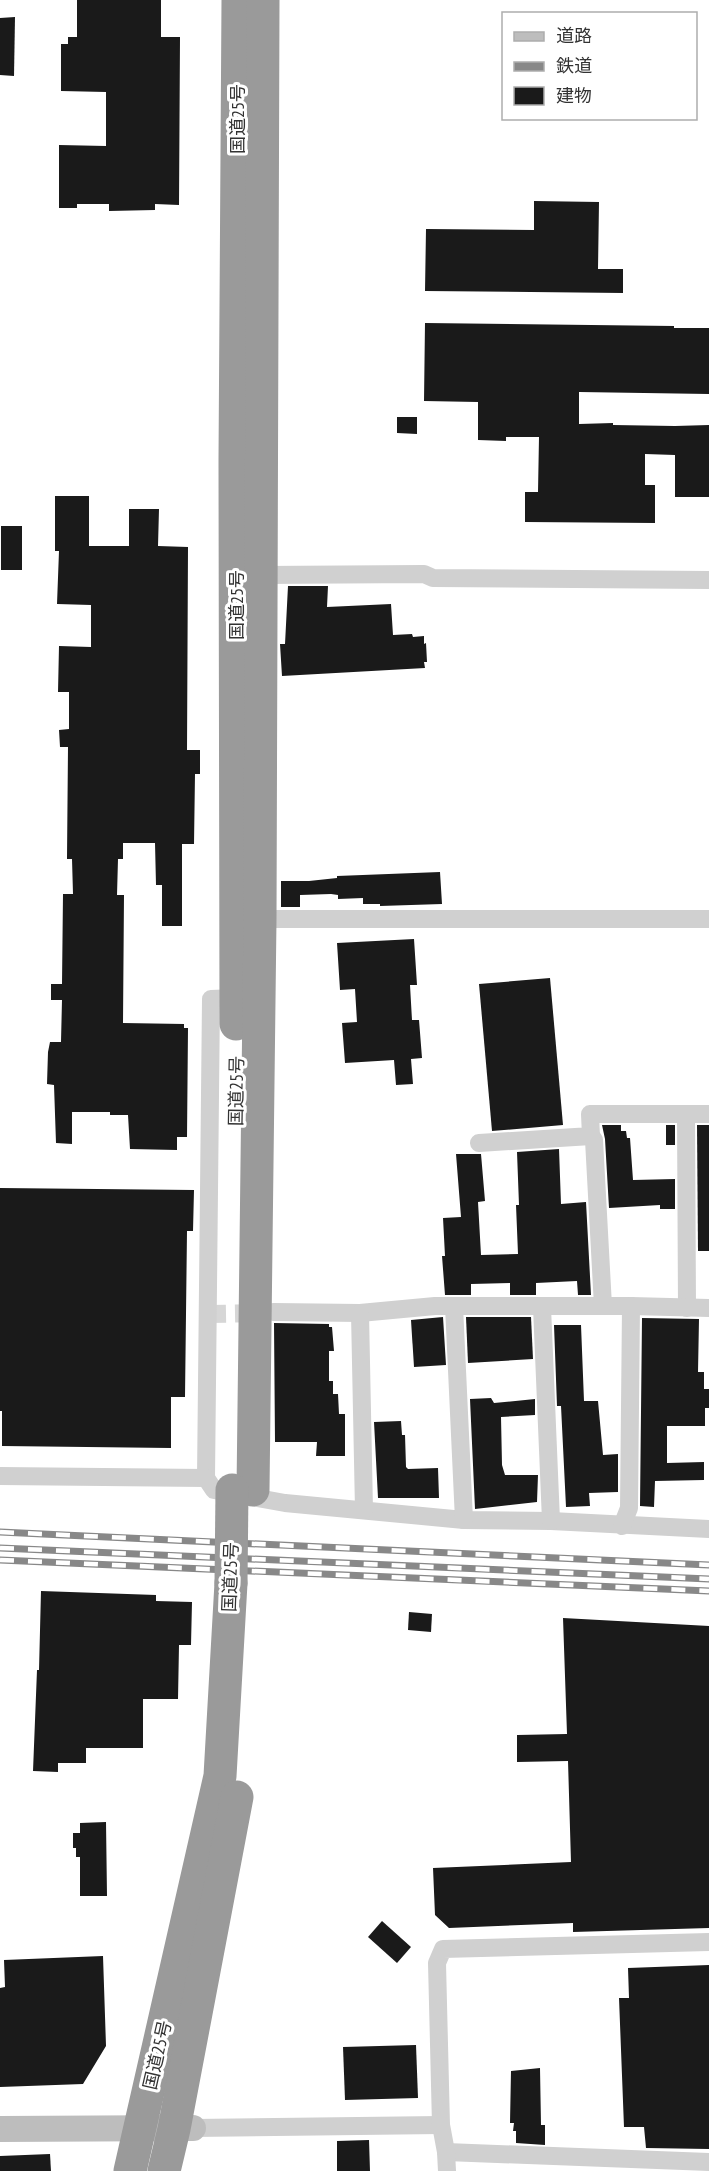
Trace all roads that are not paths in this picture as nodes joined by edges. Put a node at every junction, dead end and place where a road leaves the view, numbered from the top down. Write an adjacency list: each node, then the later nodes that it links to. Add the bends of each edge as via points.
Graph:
1 (238, 0): 20 (highway, 国道25号, via 236,998)
2 (263, 0): 3 (highway, 国道25号)
3 (261, 575): 4 (street); 5 (highway, 国道25号)
4 (709, 580)
5 (260, 919): 6 (street); 20 (highway, 国道25号)
6 (709, 919)
7 (686, 1114): 8 (street); 9 (street, via 590,1114); 15 (street)
8 (709, 1114)
9 (591, 1136): 10 (street); 12 (street)
10 (479, 1143)
11 (454, 1306): 14 (street); 18 (street); 22 (street)
12 (603, 1306): 13 (street); 14 (street)
13 (631, 1306): 15 (street); 24 (street, via 629,1508)
14 (542, 1307): 23 (street)
15 (687, 1308): 16 (street)
16 (709, 1308)
17 (273, 1312): 18 (street)
18 (360, 1313): 21 (street)
19 (0, 1476): 20 (street)
20 (230, 1486): 21 (street, via 214,1490 285,1503); 26 (highway, 国道25号, bridge)
21 (364, 1510): 22 (street)
22 (464, 1520): 23 (street)
23 (551, 1521): 24 (street)
24 (622, 1526): 25 (street)
25 (709, 1530)
26 (242, 1583): 29 (highway, 国道25号, via 220,1776 192,1902); 30 (highway, 国道25号, via 237,1800)
27 (709, 1942): 28 (street, via 443,1948 437,1963)
28 (441, 2125): 30 (street); 32 (street)
29 (129, 2128): 30 (street); 31 (street); 34 (highway); 35 (highway, 国道25号)
30 (184, 2128): 36 (highway, 国道25号); 37 (highway)
31 (0, 2129)
32 (447, 2152): 33 (street); 38 (street)
33 (709, 2162)
34 (107, 2171)
35 (130, 2171)
36 (164, 2171)
37 (184, 2171)
38 (447, 2171)

